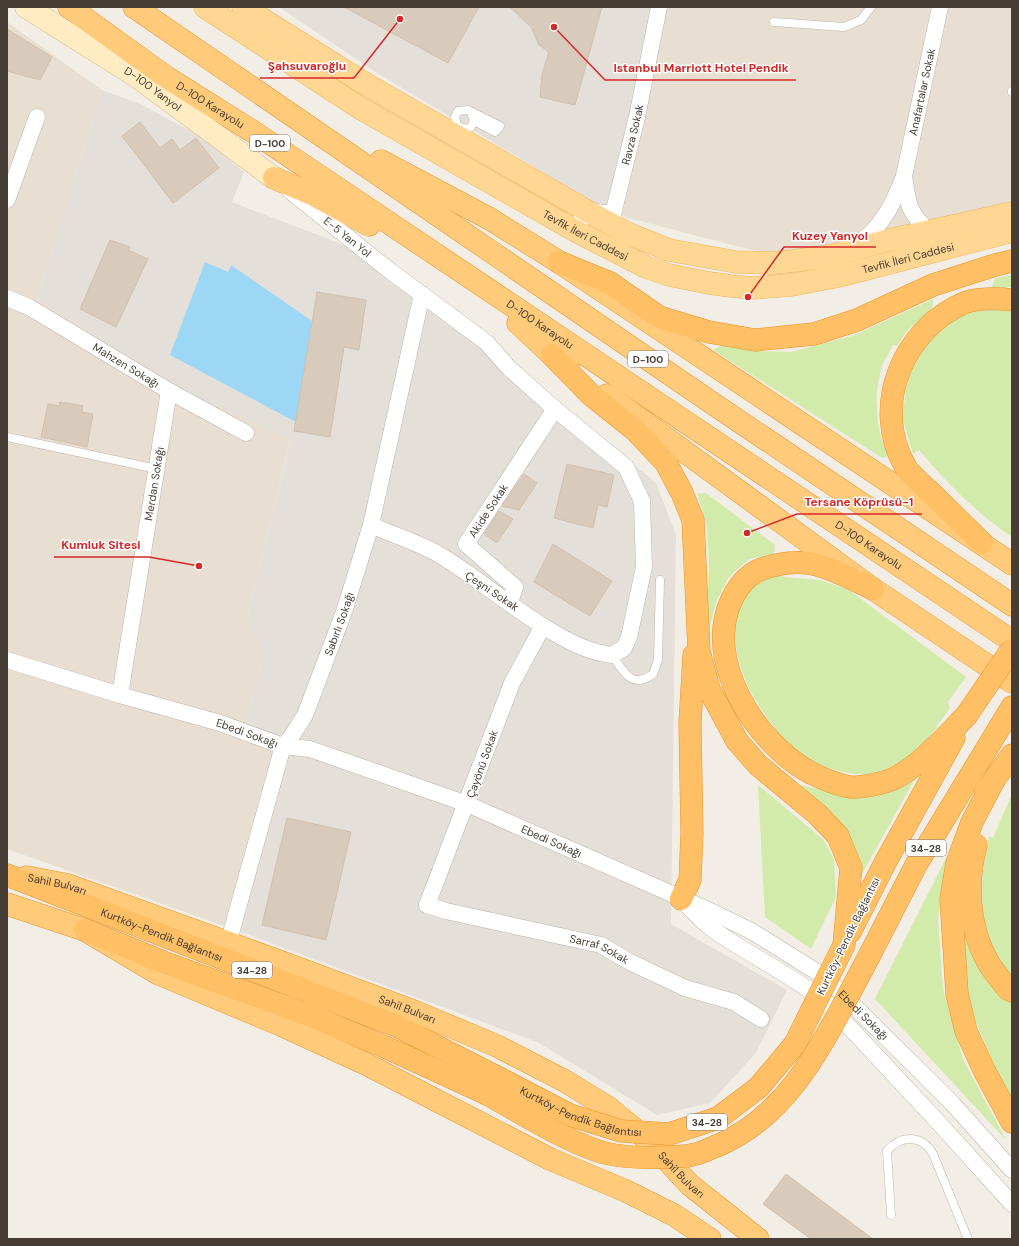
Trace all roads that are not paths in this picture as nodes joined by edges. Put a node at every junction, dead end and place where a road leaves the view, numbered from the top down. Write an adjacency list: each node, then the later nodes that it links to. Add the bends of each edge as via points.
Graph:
1 (26, 7): 18 (main road, D-100 Yanyol, via 136,76)
2 (69, 7): 28 (highway, D-100 Karayolu / D-100, via 166,77 252,131)
3 (134, 7): 10 (highway, D-100)
4 (205, 7): 15 (main road, Tevfik İleri Caddesi, via 360,108)
5 (243, 7): 14 (main road, Tevfik İleri Caddesi, via 364,83)
6 (659, 7): 20 (street, Ravza Sokak, via 637,117 613,214)
7 (871, 7): 9 (lane, via 861,20 844,27)
8 (940, 7): 17 (street, Anafartalar Sokak)
9 (774, 22)
10 (286, 111): 27 (highway, via 490,219); 44 (highway, D-100, via 712,403)
11 (471, 112): 13 (lane); 13 (lane, via 500,126 495,132); 14 (lane, via 462,110 456,114)
12 (37, 116): 16 (street)
13 (474, 121): 14 (lane, via 469,128)
14 (457, 132): 15 (main road); 20 (main road, Tevfik İleri Caddesi)
15 (442, 155): 22 (main road, Tevfik İleri Caddesi)
16 (12, 163): 19 (street)
17 (904, 176): 23 (street, via 916,221); 25 (street, Anafartalar Sokak, via 896,198 880,225 854,246)
18 (274, 178): 28 (highway, via 312,194); 29 (street, E-5 Yan Yol)
19 (7, 200)
20 (587, 210): 22 (street); 25 (main road, Tevfik İleri Caddesi, via 650,243 669,250 704,257 736,262 772,263)
21 (1012, 214): 23 (main road, Tevfik İleri Caddesi)
22 (574, 230): 24 (main road, Tevfik İleri Caddesi, via 646,267 690,280 753,288 833,278)
23 (929, 231): 25 (main road, Tevfik İleri Caddesi)
24 (1012, 231)
25 (830, 256)
26 (1012, 261): 27 (highway, via 934,286 857,320 814,334 755,340 709,332 659,317 610,283)
27 (558, 262): 39 (highway)
28 (471, 279): 32 (highway); 47 (highway, D-100 Karayolu / D-100)
29 (422, 294): 34 (street, E-5 Yan Yol, via 486,342 509,368); 38 (street, Sabırlı Sokağı)
30 (7, 298): 33 (street, Mahzen Sokağı, via 29,306)
31 (1012, 300): 39 (highway, via 999,298 965,302 936,320 916,339 902,363 892,399 891,418 895,441 905,466)
32 (552, 356): 42 (highway); 45 (highway, via 591,395 635,430 666,463 693,520)
33 (169, 391): 35 (street, Mahzen Sokağı); 37 (street, Merdan Sokağı)
34 (555, 409): 43 (street, Akide Sokak, via 466,544 515,587); 49 (street, E-5 Yan Yol, via 626,467 642,501 644,567 629,637 624,648)
35 (246, 433)
36 (7, 436): 37 (lane)
37 (157, 469): 52 (street, Merdan Sokağı)
38 (371, 525): 43 (street, Çeşni Sokak, via 437,554); 55 (street, Sabırlı Sokağı, via 344,612 305,716)
39 (982, 543): 40 (highway)
40 (1012, 564)
41 (660, 580): 49 (lane, via 658,660 653,674 644,679 631,678 625,675)
42 (873, 589): 51 (highway); 54 (highway, via 819,565 784,563 758,569 739,585 726,613 724,624 726,657 737,694 755,724 774,747 794,764 820,778 856,788 893,778 927,755)
43 (510, 602): 46 (street, Çeşni Sokak)
44 (1012, 604)
45 (696, 614): 60 (highway, via 690,723 691,864 690,880); 65 (highway, via 699,651 709,688 738,742 758,765 817,814 838,836 851,868)
46 (542, 626): 49 (street, Çeşni Sokak, via 585,649); 58 (street, Çayönü Sokak, via 512,683)
47 (1012, 641)
48 (1012, 649): 54 (highway, 34-28, bridge)
49 (612, 655)
50 (7, 660): 52 (street, Ebedi Sokağı)
51 (1012, 682)
52 (120, 695): 55 (street, Ebedi Sokağı, via 220,723)
53 (1012, 707): 66 (highway, Kurtköy-Pendik Bağlantısı / 34-28, via 916,865)
54 (966, 716): 65 (highway, Kurtköy-Pendik Bağlantısı / 34-28, via 885,863)
55 (283, 746): 58 (street, Ebedi Sokağı, via 310,749); 64 (street, Sabırlı Sokağı)
56 (1012, 755): 57 (highway)
57 (994, 780): 66 (highway, via 938,855); 67 (highway, via 971,865 970,897 975,931 988,962); 71 (highway, via 972,822 960,856 951,899 957,994 966,1031)
58 (467, 804): 60 (street, Ebedi Sokağı); 62 (street, Çayönü Sokak)
59 (7, 874): 64 (highway, Sahil Bulvarı, via 68,885); 70 (highway, Kurtköy-Pendik Bağlantısı / 34-28, via 397,1026)
60 (681, 899): 73 (street, Ebedi Sokağı, via 753,932 831,983 952,1103); 74 (street, via 710,927 826,1003)
61 (7, 904): 63 (highway)
62 (427, 905): 68 (street, Sarraf Sokak, via 601,945 685,988 734,1002)
63 (85, 930): 70 (highway, Kurtköy-Pendik Bağlantısı / 34-28, via 383,1046); 72 (highway, via 159,974 366,1064)
64 (228, 944): 69 (highway, Sahil Bulvarı, via 416,1012 497,1046)
65 (844, 945): 70 (highway, Kurtköy-Pendik Bağlantısı / 34-28, bridge, via 795,1044 758,1088 718,1118 669,1134 620,1131)
66 (863, 968): 70 (highway, Kurtköy-Pendik Bağlantısı / 34-28, bridge, via 799,1080 782,1099 732,1140 692,1155 644,1158 599,1151 561,1135)
67 (1012, 991)
68 (761, 1019)
69 (565, 1081): 72 (highway, via 579,1097 585,1113 585,1144 580,1153); 77 (highway, Sahil Bulvarı, via 609,1108 650,1142 690,1185)
70 (489, 1084)
71 (1012, 1122)
72 (550, 1159): 76 (highway, via 674,1215)
73 (1012, 1170)
74 (1012, 1204)
75 (891, 1214): 78 (lane, via 887,1151 897,1141 918,1140 933,1154)
76 (710, 1239)
77 (758, 1239)
78 (968, 1239)

